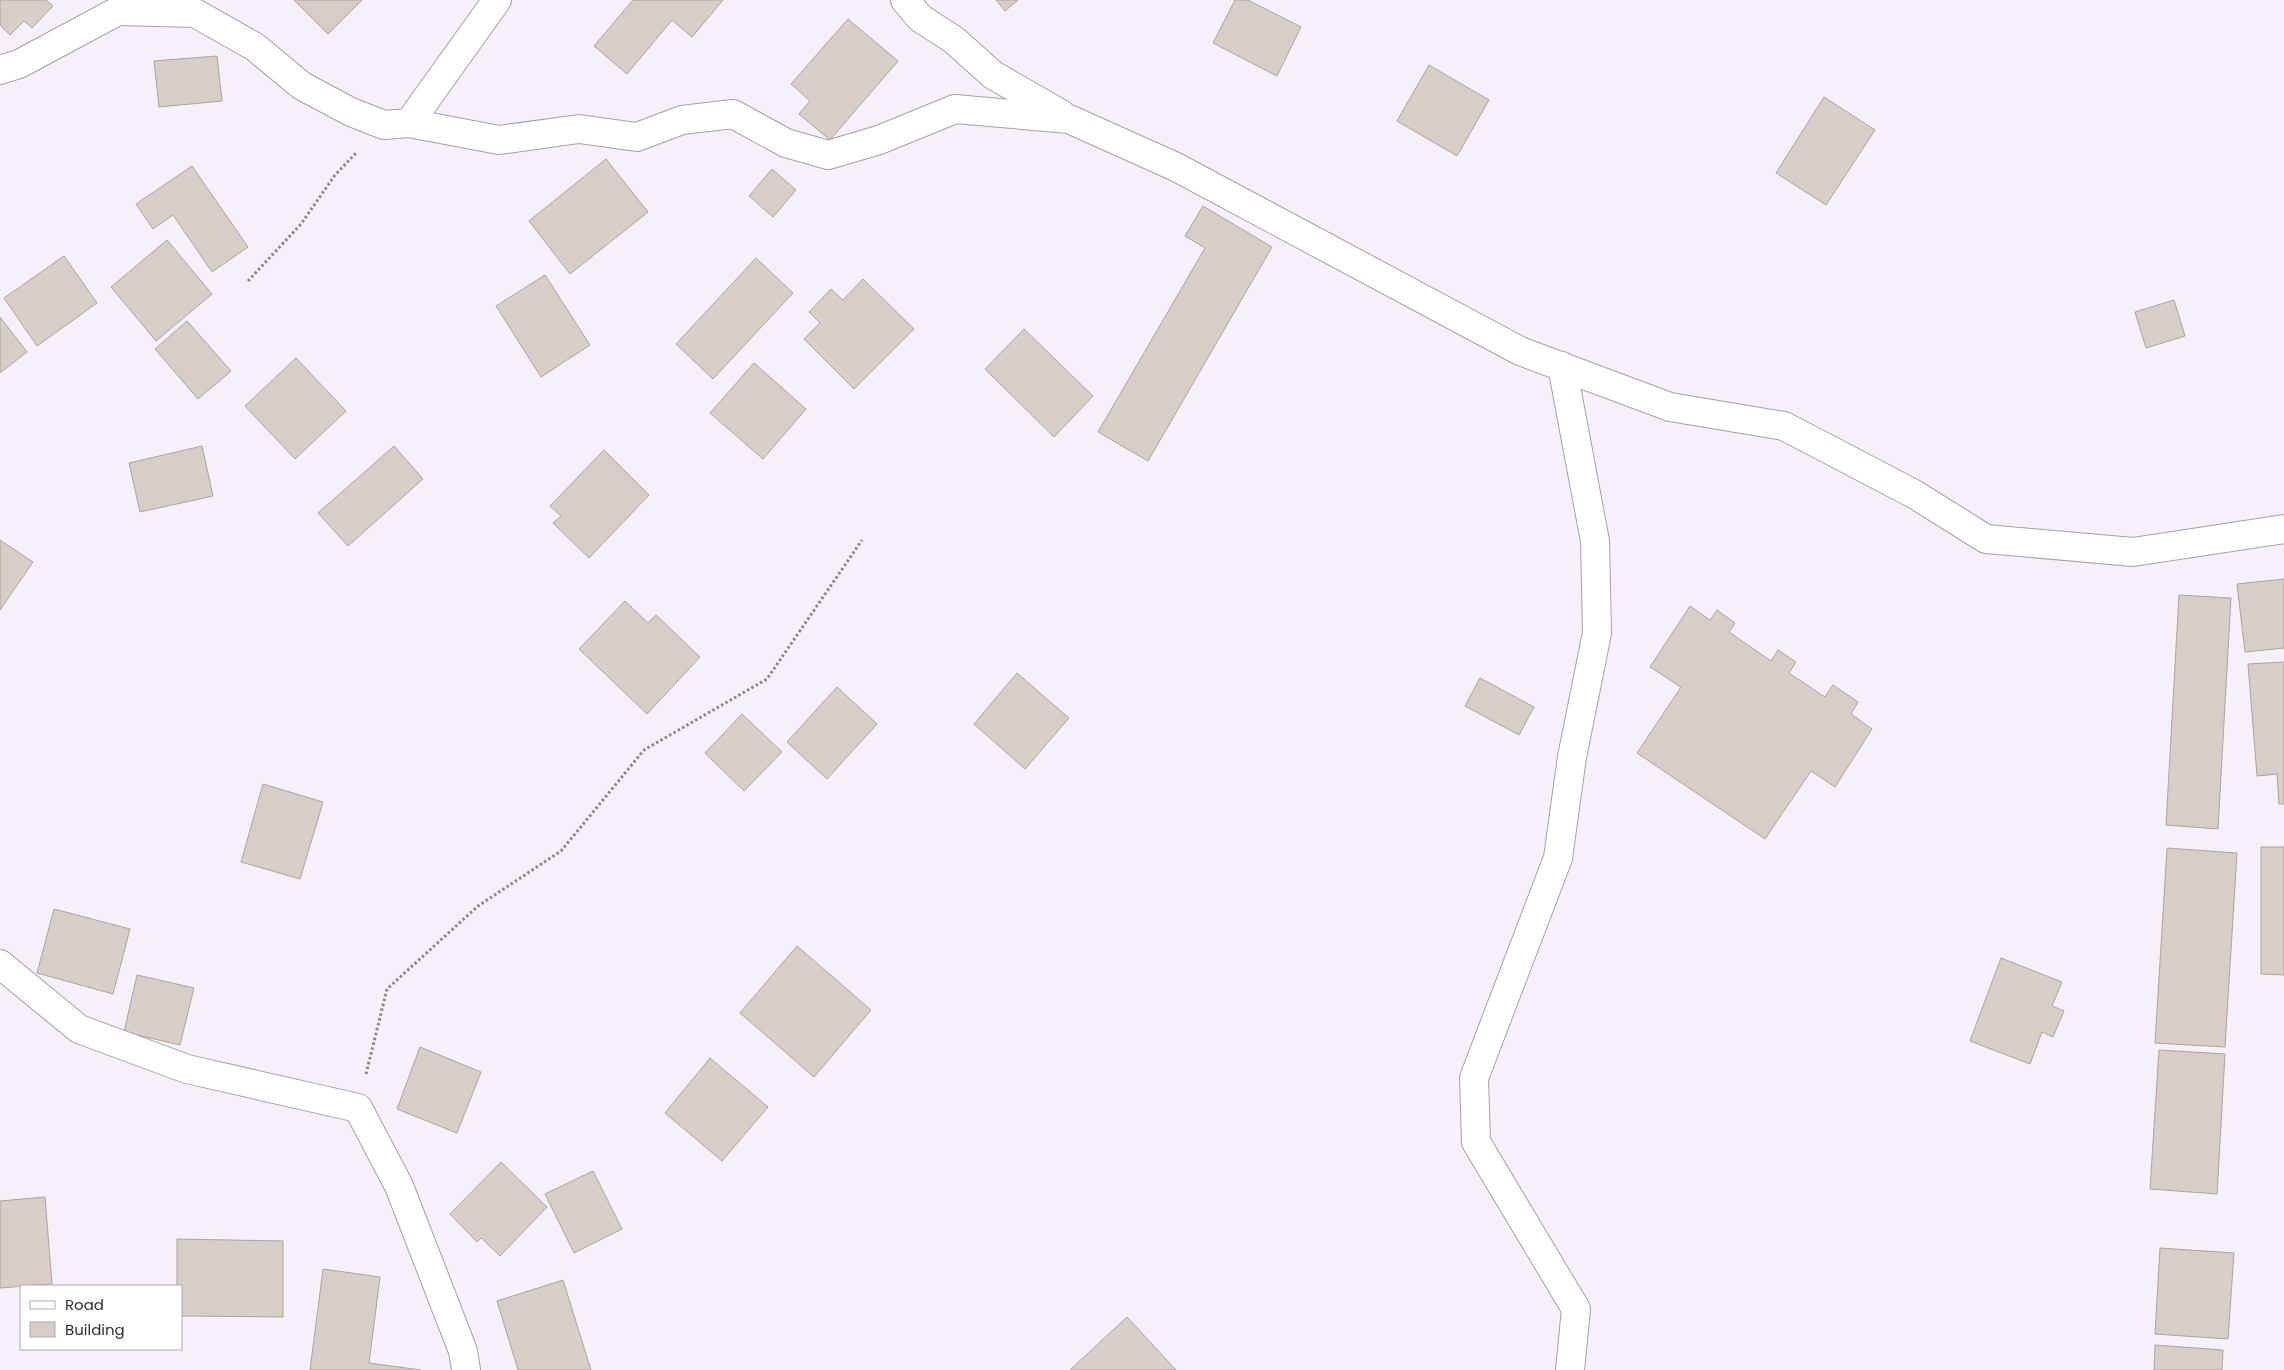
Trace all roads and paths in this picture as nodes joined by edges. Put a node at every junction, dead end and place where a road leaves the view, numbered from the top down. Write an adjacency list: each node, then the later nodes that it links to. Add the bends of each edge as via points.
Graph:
1 (497, 0): 6 (street)
2 (905, 0): 5 (street, via 920,18 954,40 993,75)
3 (125, 6): 4 (street, via 19,64); 6 (street, via 195,13 255,47 302,86 351,112)
4 (0, 70)
5 (1069, 119): 6 (street, via 955,109 879,140 828,155 786,143 733,114 682,120 637,137 579,129 499,140); 8 (street, via 1176,166 1520,351)
6 (396, 124): 7 (path, via 335,175 302,224)
7 (248, 281)
8 (1562, 366): 9 (street, via 1670,407 1784,426 1914,494 1986,539 2133,552); 14 (street, via 1595,541 1597,633 1572,757 1558,858 1474,1078 1476,1142 1576,1310)
9 (2284, 529)
10 (862, 540): 12 (path, via 767,679 644,750 561,851 478,906 387,989)
11 (0, 964): 12 (street, via 78,1029 187,1069)
12 (358, 1108): 13 (street, via 399,1186 463,1351)
13 (466, 1370)
14 (1570, 1370)

